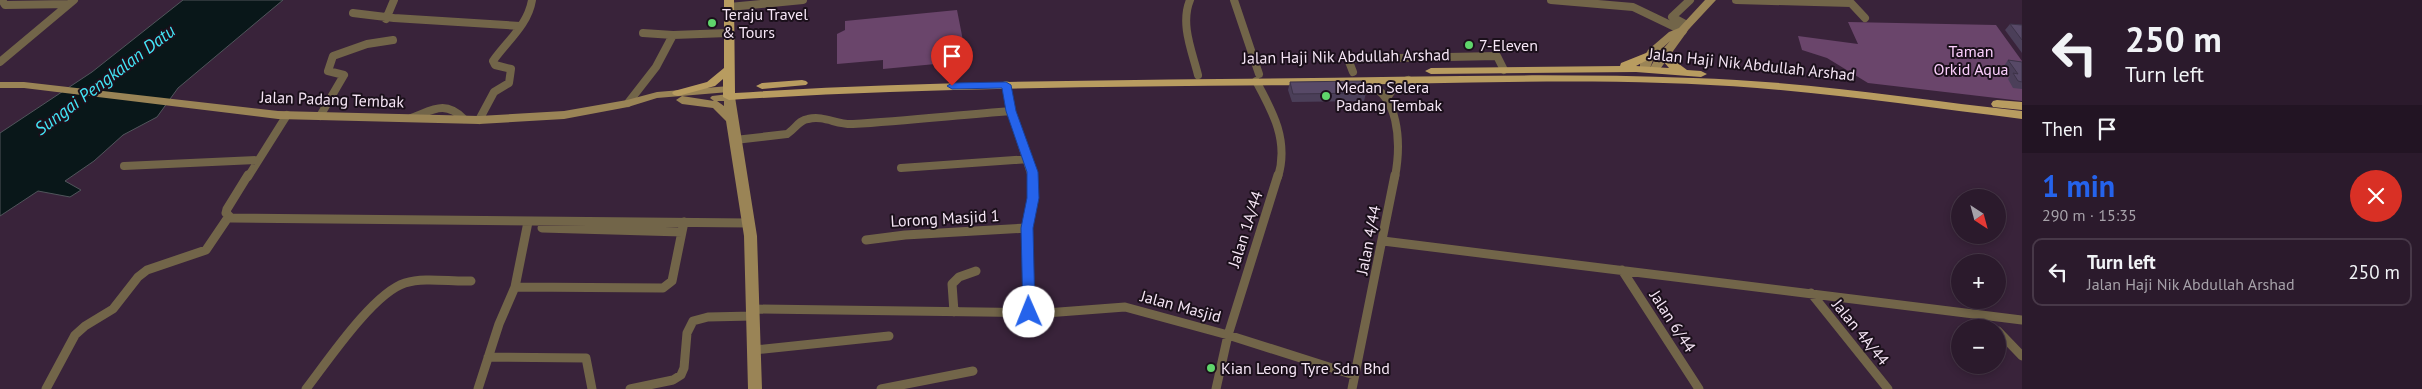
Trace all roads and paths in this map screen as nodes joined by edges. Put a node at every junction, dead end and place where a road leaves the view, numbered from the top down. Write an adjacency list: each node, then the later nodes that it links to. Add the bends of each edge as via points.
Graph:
1 (2, 0): 11 (street, via 5,5)
2 (394, 0): 17 (street)
3 (532, 0): 18 (street)
4 (803, 0): 14 (street)
5 (1190, 0): 34 (street, via 1185,9 1185,19)
6 (1234, 0): 36 (street, Jalan 1A/44)
7 (1552, 0): 12 (street)
8 (1690, 0): 19 (street, via 1672,17)
9 (1711, 0): 19 (main road)
10 (1736, 0): 13 (street)
11 (71, 2): 27 (street)
12 (1618, 2): 19 (street)
13 (1849, 2): 16 (street)
14 (729, 4): 21 (main road)
15 (353, 13): 17 (street)
16 (1865, 18)
17 (386, 19): 18 (street)
18 (520, 26): 52 (street, via 493,61 511,69 509,83 494,92)
19 (1684, 28): 24 (main road); 25 (main road, via 1678,40)
20 (643, 33): 22 (street)
21 (728, 33): 22 (street); 28 (main road)
22 (673, 35): 45 (street)
23 (393, 40): 49 (street, via 367,44 334,56 328,72 344,76)
24 (1651, 54): 29 (main road, via 1634,63); 32 (main road, via 1645,62)
25 (1663, 55): 32 (main road); 33 (main road, via 1670,64)
26 (1430, 58): 30 (street); 31 (street, via 1497,56); 35 (street, via 1348,58)
27 (0, 62)
28 (730, 68): 42 (main road); 43 (main road, via 711,84)
29 (1593, 69): 31 (main road, Jalan Haji Nik Abdullah Arshad); 32 (main road, Jalan Haji Nik Abdullah Arshad)
30 (1436, 70): 31 (main road, Jalan Haji Nik Abdullah Arshad); 35 (main road, Jalan Haji Nik Abdullah Arshad)
31 (1504, 70)
32 (1650, 71): 33 (main road, Jalan Haji Nik Abdullah Arshad); 38 (main road, via 1638,76); 39 (main road)
33 (1684, 72): 46 (main road, Jalan Haji Nik Abdullah Arshad)
34 (1198, 74): 36 (main road, Jalan Haji Nik Abdullah Arshad); 42 (main road, Jalan Haji Nik Abdullah Arshad, via 880,79)
35 (1354, 76): 36 (main road, Jalan Haji Nik Abdullah Arshad); 37 (main road, Jalan Haji Nik Abdullah Arshad); 44 (street, via 1374,86)
36 (1258, 77): 41 (main road, Jalan Haji Nik Abdullah Arshad); 76 (street, Jalan 1A/44, via 1282,135 1282,162)
37 (1415, 79): 38 (main road, Jalan Haji Nik Abdullah Arshad); 44 (street, via 1395,85)
38 (1579, 79): 39 (main road, Jalan Haji Nik Abdullah Arshad)
39 (1695, 81): 50 (main road, Jalan Haji Nik Abdullah Arshad, via 1759,85)
40 (0, 85): 48 (main road, Jalan Padang Tembak)
41 (1006, 85): 42 (main road, Jalan Haji Nik Abdullah Arshad); 47 (street)
42 (729, 93): 43 (main road, Jalan Padang Tembak); 51 (main road)
43 (680, 96): 45 (main road, Jalan Padang Tembak, via 654,103); 51 (main road, via 718,105)
44 (1387, 98): 64 (street, Jalan 4/44, via 1399,139 1399,156)
45 (633, 102): 52 (main road, Jalan Padang Tembak, via 536,118)
46 (2022, 108)
47 (1011, 111): 53 (street, via 851,124 839,124 820,117 802,120 787,134); 54 (street)
48 (287, 115): 49 (main road, Jalan Padang Tembak); 55 (street)
49 (320, 116): 52 (main road, Jalan Padang Tembak)
50 (2022, 116)
51 (731, 119): 53 (main road)
52 (479, 120)
53 (734, 140): 59 (main road)
54 (1029, 159): 57 (street); 62 (street, via 1033,198)
55 (258, 160): 56 (street); 58 (street, via 227,209)
56 (124, 166)
57 (901, 168)
58 (229, 216): 60 (street, via 238,220); 84 (street, via 206,250 148,270 138,277 113,309 80,330)
59 (749, 223): 61 (street); 72 (main road)
60 (528, 225): 61 (street); 68 (street)
61 (683, 227): 68 (street, via 670,284 659,288)
62 (1027, 228): 63 (street, Lorong Masjid 1); 71 (street)
63 (866, 240)
64 (1383, 241): 65 (street); 83 (street, Jalan 4/44)
65 (1622, 270): 69 (street); 93 (street, Jalan 6/44)
66 (976, 271): 70 (street, via 959,277 952,284)
67 (471, 281): 85 (street, via 407,282 396,287 371,309)
68 (515, 287): 81 (street)
69 (1811, 293): 73 (street); 94 (street, Jalan 4A/44)
70 (954, 312): 71 (street, Jalan Masjid); 72 (street, Jalan Masjid)
71 (1029, 312): 76 (street, Jalan Masjid, via 1124,307)
72 (753, 313): 79 (main road); 88 (street, Jalan Masjid, via 692,321 687,333 681,375 673,380)
73 (1983, 316): 74 (street); 75 (street)
74 (1986, 319)
75 (2022, 320)
76 (1228, 335): 83 (street, Jalan Masjid); 91 (street, Jalan 1A/44)
77 (889, 336): 79 (street)
78 (2006, 339): 80 (street)
79 (754, 350): 89 (main road)
80 (2022, 356)
81 (488, 357): 86 (street); 87 (street, via 586,358)
82 (973, 371): 90 (street)
83 (1354, 375): 92 (street, Jalan 4/44)
84 (46, 389)
85 (306, 389)
86 (478, 389)
87 (592, 389)
88 (630, 389)
89 (755, 389)
90 (881, 389)
91 (1216, 389)
92 (1352, 389)
93 (1698, 389)
94 (1888, 389)

